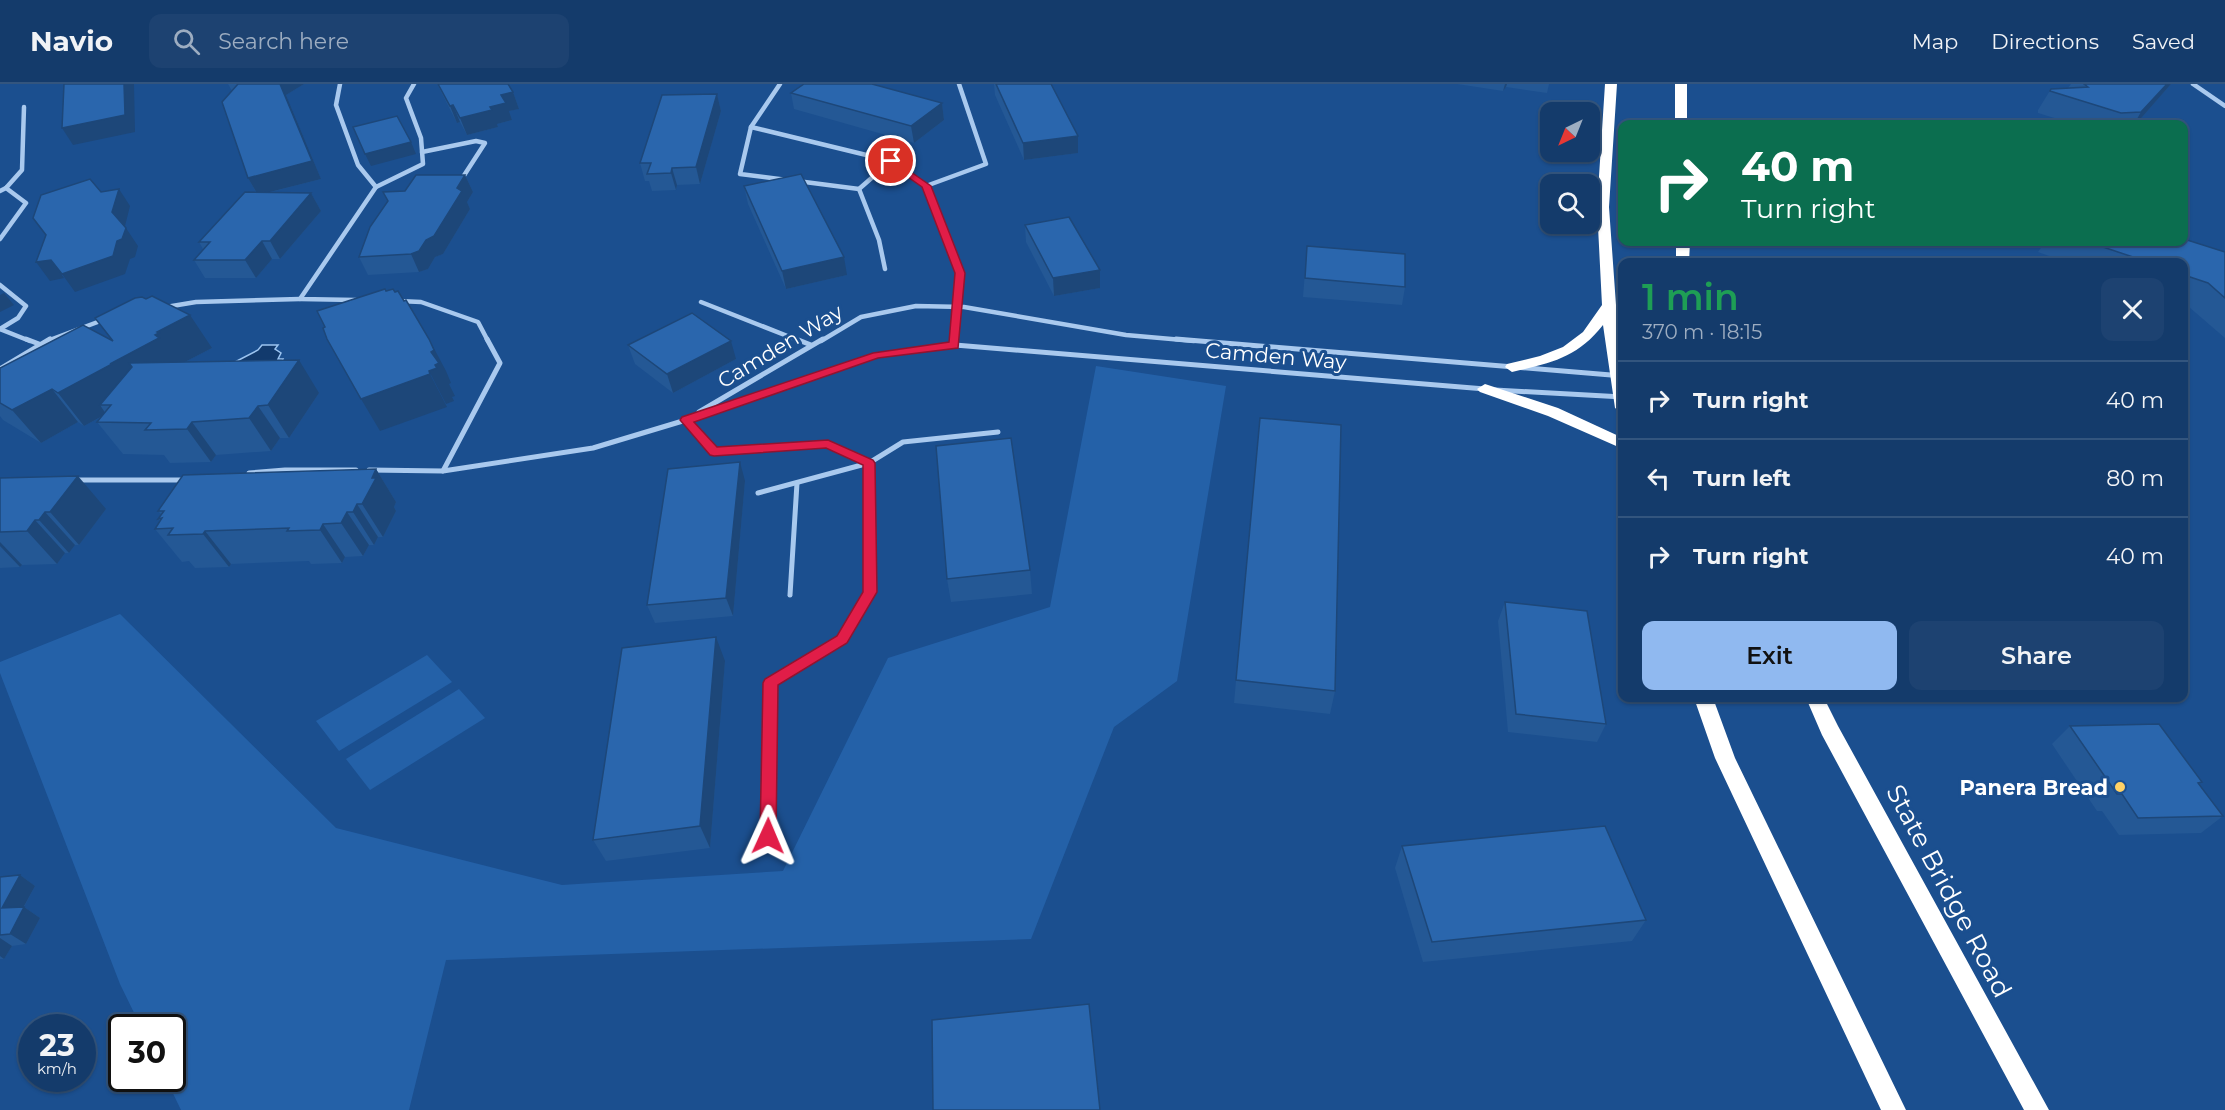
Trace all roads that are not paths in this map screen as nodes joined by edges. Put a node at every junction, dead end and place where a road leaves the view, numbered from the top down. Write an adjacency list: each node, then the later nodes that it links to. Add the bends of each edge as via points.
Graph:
1 (340, 84): 16 (street, via 336,105 358,165)
2 (414, 84): 12 (street, via 406,98 421,138)
3 (780, 84): 11 (street)
4 (959, 84): 15 (street, via 986,164)
5 (1611, 84): 29 (highway, via 1603,207)
6 (1681, 84): 10 (highway)
7 (2193, 84): 8 (street)
8 (2225, 106)
9 (24, 107): 17 (street, via 22,170)
10 (1681, 120)
11 (751, 127): 13 (street); 18 (street, via 740,174)
12 (422, 152): 14 (street, via 477,141 485,143); 16 (street, via 423,164)
13 (891, 161): 15 (street); 18 (street)
14 (463, 177)
15 (926, 186): 27 (street, via 960,273)
16 (376, 187): 23 (street)
17 (6, 188): 19 (street); 20 (street, via 26,203)
18 (859, 189): 21 (street, via 879,240)
19 (0, 191)
20 (0, 239)
21 (885, 269)
22 (0, 285): 31 (street, via 26,306 18,318)
23 (300, 299): 24 (street); 28 (street, via 196,302)
24 (366, 301)
25 (388, 301): 45 (street, via 421,302 478,322 500,363)
26 (701, 302): 33 (street)
27 (957, 307): 33 (street, Camden Way, via 916,306 861,318); 34 (street); 36 (street, Camden Way, via 1126,335)
28 (155, 308)
29 (1608, 308): 35 (highway); 36 (highway, via 1592,334 1578,345 1547,359)
30 (114, 317): 32 (street)
31 (0, 329): 32 (street)
32 (39, 344): 37 (street)
33 (811, 345): 41 (street, Camden Way)
34 (954, 345): 39 (street, Camden Way); 41 (street, Camden Way, via 877,355)
35 (1618, 360)
36 (1512, 367): 38 (street, Camden Way)
37 (0, 369)
38 (1618, 376)
39 (1485, 389): 40 (street, Camden Way); 43 (highway, via 1553,412)
40 (1618, 401)
41 (686, 420): 44 (street, via 714,452 828,444); 45 (street, via 593,448)
42 (998, 432): 44 (street, via 903,442)
43 (1618, 442)
44 (869, 463): 49 (street); 54 (street, via 870,592 842,639 770,683)
45 (443, 471): 46 (street, via 285,470)
46 (239, 474)
47 (192, 479): 48 (street)
48 (68, 480)
49 (796, 483): 50 (street); 51 (street)
50 (758, 493)
51 (790, 595)
52 (1704, 702): 55 (highway, via 1725,758)
53 (1817, 702): 56 (highway, State Bridge Road)
54 (768, 836)
55 (1894, 1110)
56 (2037, 1110)

